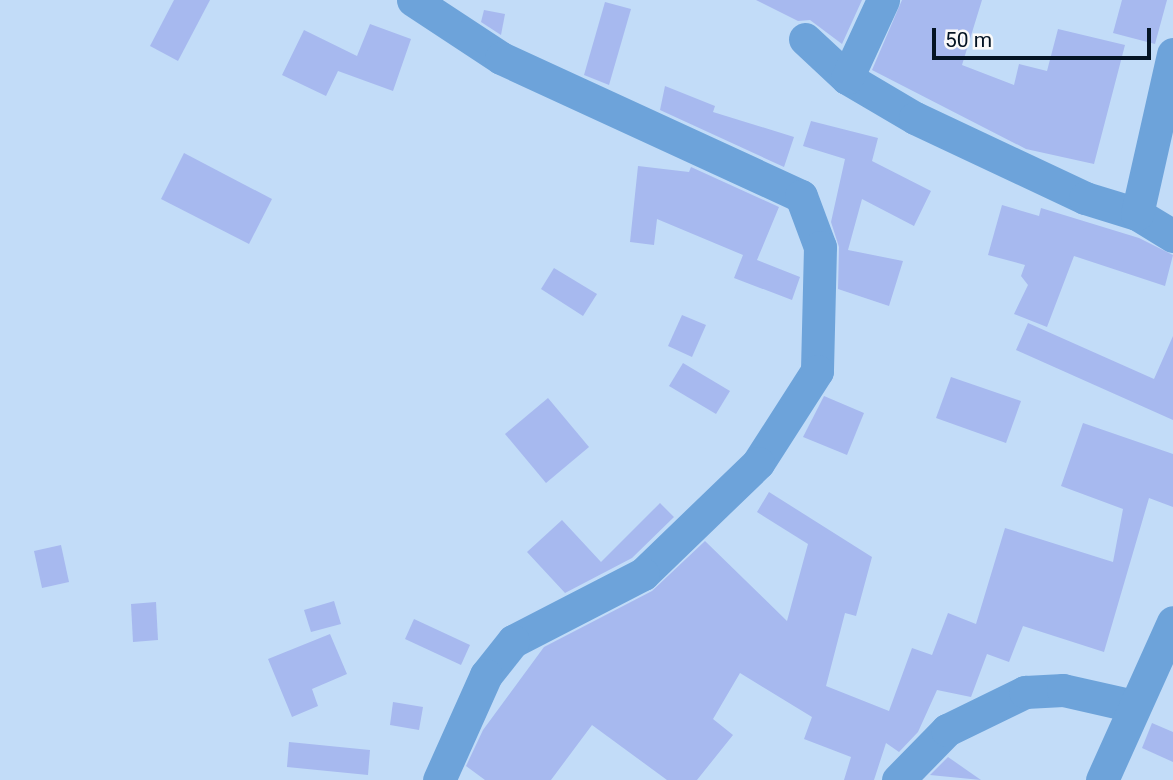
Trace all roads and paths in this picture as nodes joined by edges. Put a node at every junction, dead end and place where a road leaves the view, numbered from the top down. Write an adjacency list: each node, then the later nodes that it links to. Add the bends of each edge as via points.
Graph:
1 (413, 0): 10 (street, via 501,58 801,196 820,247 817,371 758,463 643,574 513,641 486,675)
2 (883, 0): 5 (street)
3 (805, 39): 5 (street)
4 (1173, 54): 6 (street)
5 (848, 78): 6 (street, via 1043,180)
6 (1137, 214): 7 (street)
7 (1173, 236)
8 (1173, 622): 9 (street)
9 (1134, 706): 11 (street, via 1063,690 1025,692 947,730); 12 (street)
10 (439, 780)
11 (898, 780)
12 (1101, 780)

